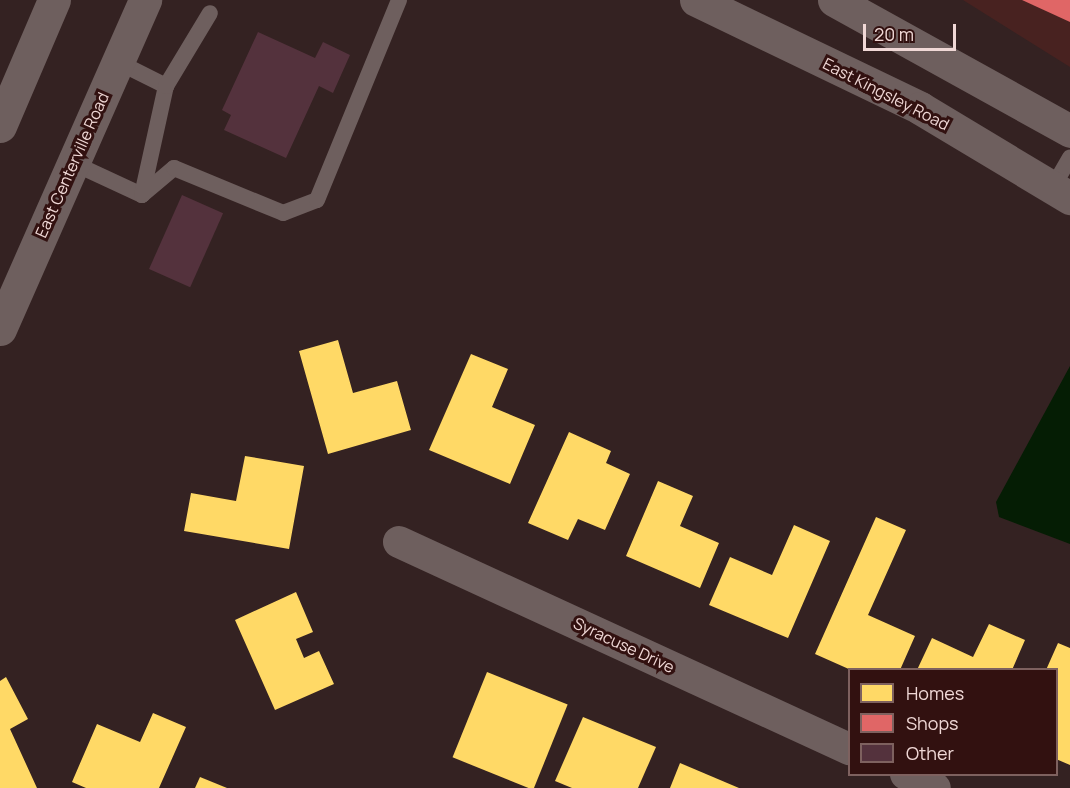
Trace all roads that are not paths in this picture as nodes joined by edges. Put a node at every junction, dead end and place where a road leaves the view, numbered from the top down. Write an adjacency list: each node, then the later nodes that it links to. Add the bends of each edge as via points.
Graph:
1 (54, 0): 9 (main road)
2 (144, 0): 7 (main road, East Centerville Road)
3 (399, 0): 14 (lane, via 317,200 283,213 174,168)
4 (696, 0): 13 (main road, East Kingsley Road, via 920,108)
5 (834, 0): 10 (main road)
6 (210, 13): 8 (lane)
7 (117, 62): 8 (lane); 12 (main road, East Centerville Road)
8 (166, 87): 14 (lane)
9 (0, 126)
10 (1070, 131)
11 (1070, 158): 13 (lane)
12 (73, 163): 14 (lane); 15 (main road, East Centerville Road)
13 (1061, 192)
14 (142, 195)
15 (0, 329)
16 (399, 542): 17 (street, Syracuse Drive)
17 (848, 749)
18 (910, 776): 19 (street)
19 (935, 788)

